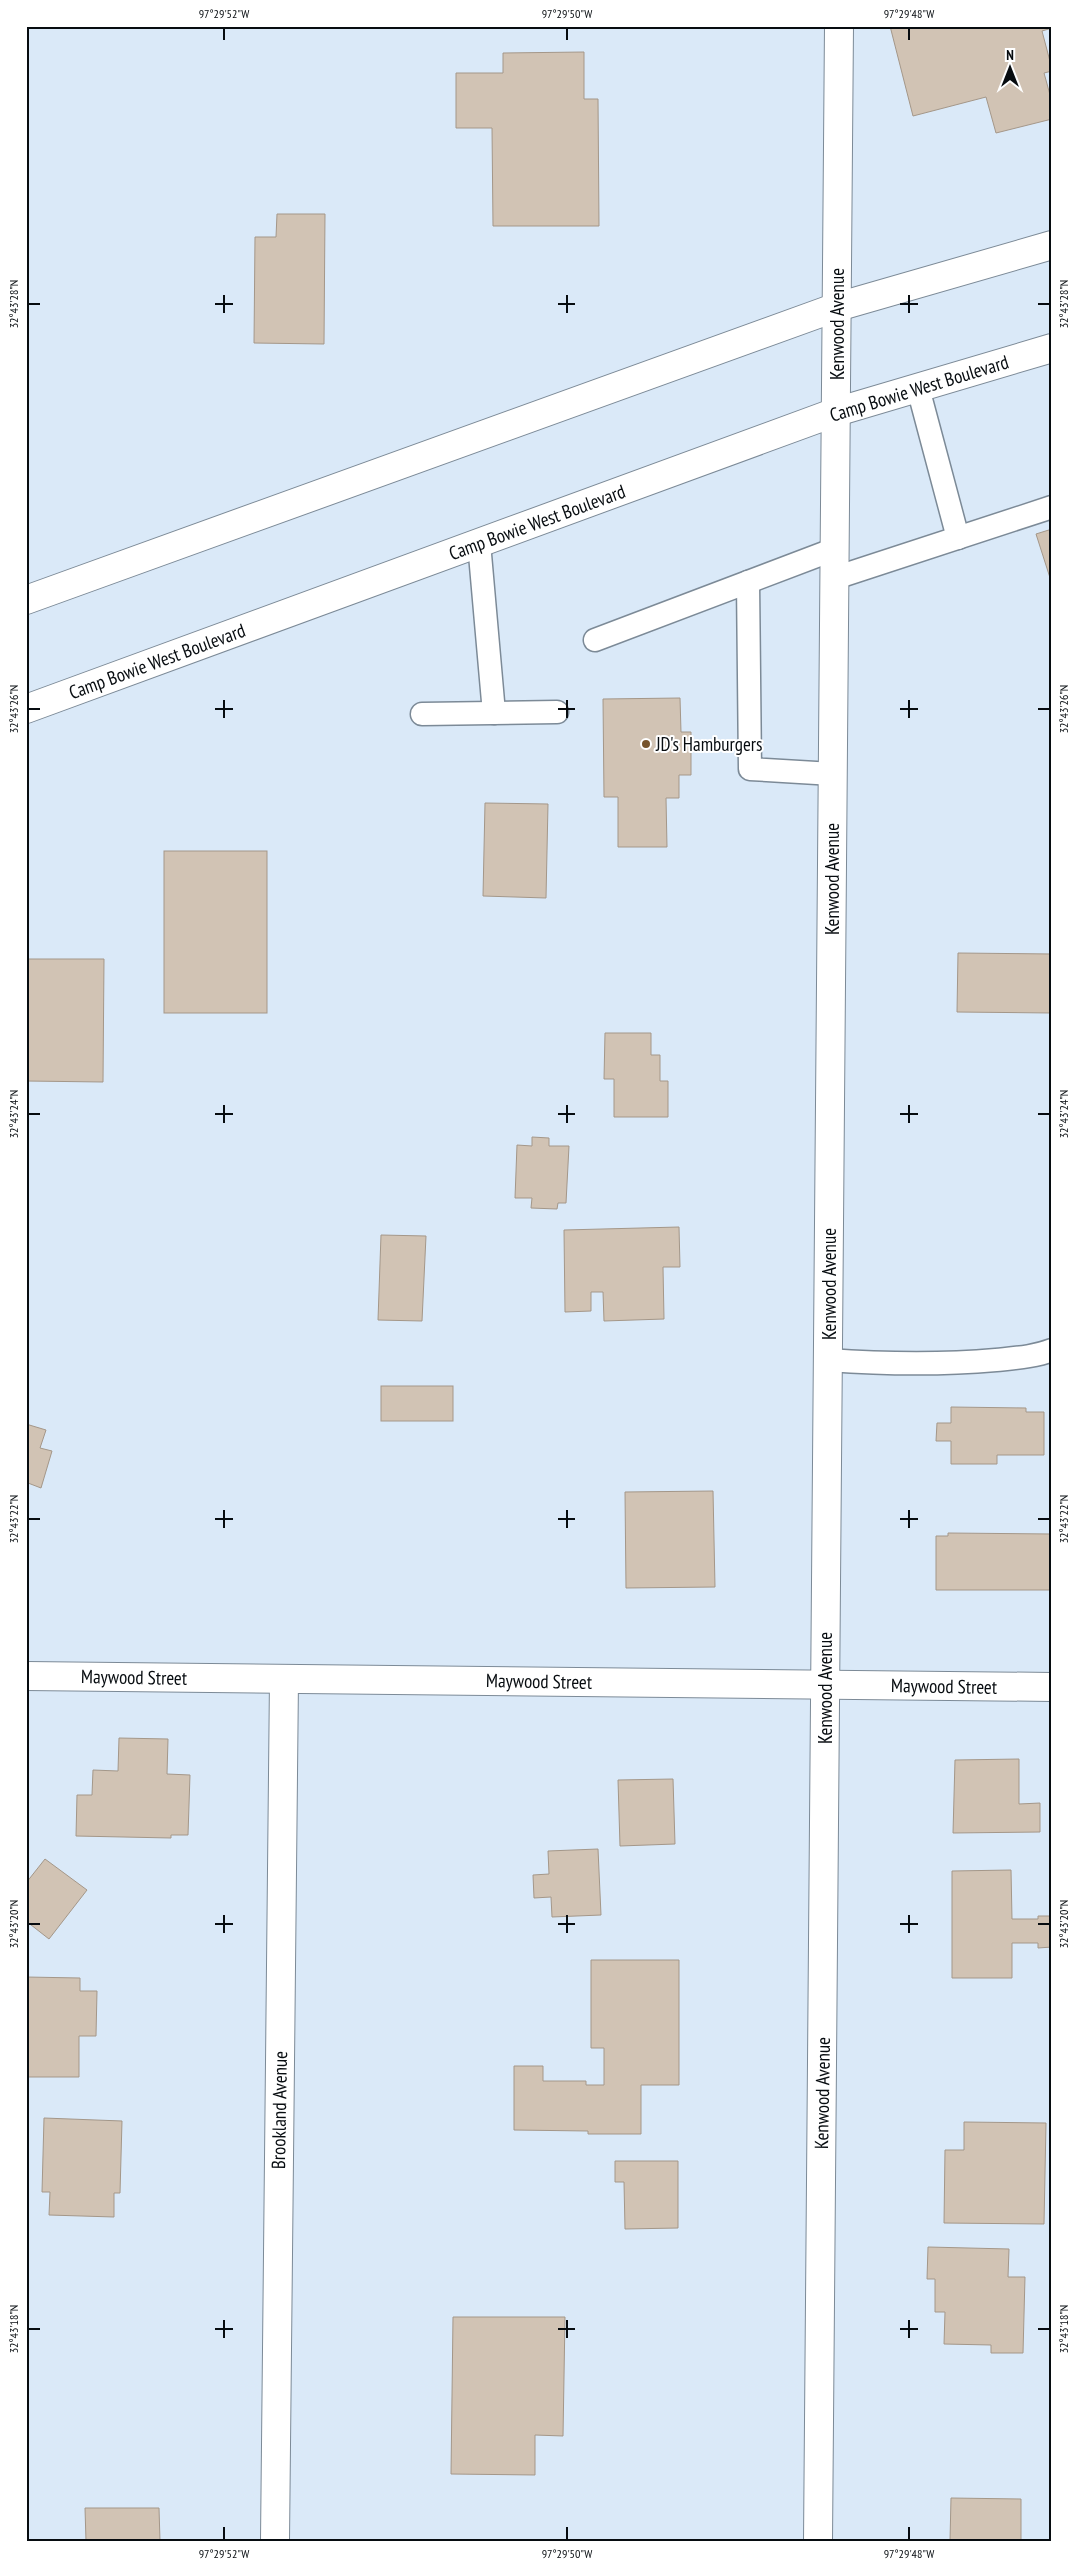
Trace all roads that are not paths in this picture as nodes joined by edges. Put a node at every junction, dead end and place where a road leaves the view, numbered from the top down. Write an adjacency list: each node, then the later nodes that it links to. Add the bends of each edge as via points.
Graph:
1 (839, 26): 3 (street, Kenwood Avenue)
2 (1052, 245): 3 (street)
3 (837, 307): 6 (street, Kenwood Avenue); 13 (street)
4 (1052, 348): 5 (street, Camp Bowie West Boulevard)
5 (918, 388): 6 (street, Camp Bowie West Boulevard); 8 (lane)
6 (836, 412): 9 (street, Camp Bowie West Boulevard); 10 (street, Kenwood Avenue)
7 (1052, 507): 8 (lane)
8 (958, 538): 11 (lane)
9 (479, 543): 15 (street, Camp Bowie West Boulevard); 17 (lane)
10 (835, 549): 11 (street, Kenwood Avenue); 12 (lane)
11 (835, 578): 19 (street, Kenwood Avenue)
12 (748, 582): 14 (lane); 19 (lane, via 750,769)
13 (26, 600)
14 (595, 640)
15 (26, 709)
16 (557, 712): 17 (lane)
17 (494, 713): 18 (lane)
18 (422, 714)
19 (833, 774): 21 (street, Kenwood Avenue)
20 (1052, 1350): 21 (lane, via 1039,1355 969,1362 892,1364)
21 (828, 1360): 24 (street, Kenwood Avenue)
22 (26, 1676): 23 (street, Maywood Street)
23 (284, 1679): 24 (street, Maywood Street); 26 (street, Brookland Avenue)
24 (826, 1684): 25 (street, Maywood Street); 27 (street, Kenwood Avenue)
25 (1052, 1687)
26 (275, 2541)
27 (818, 2541)

